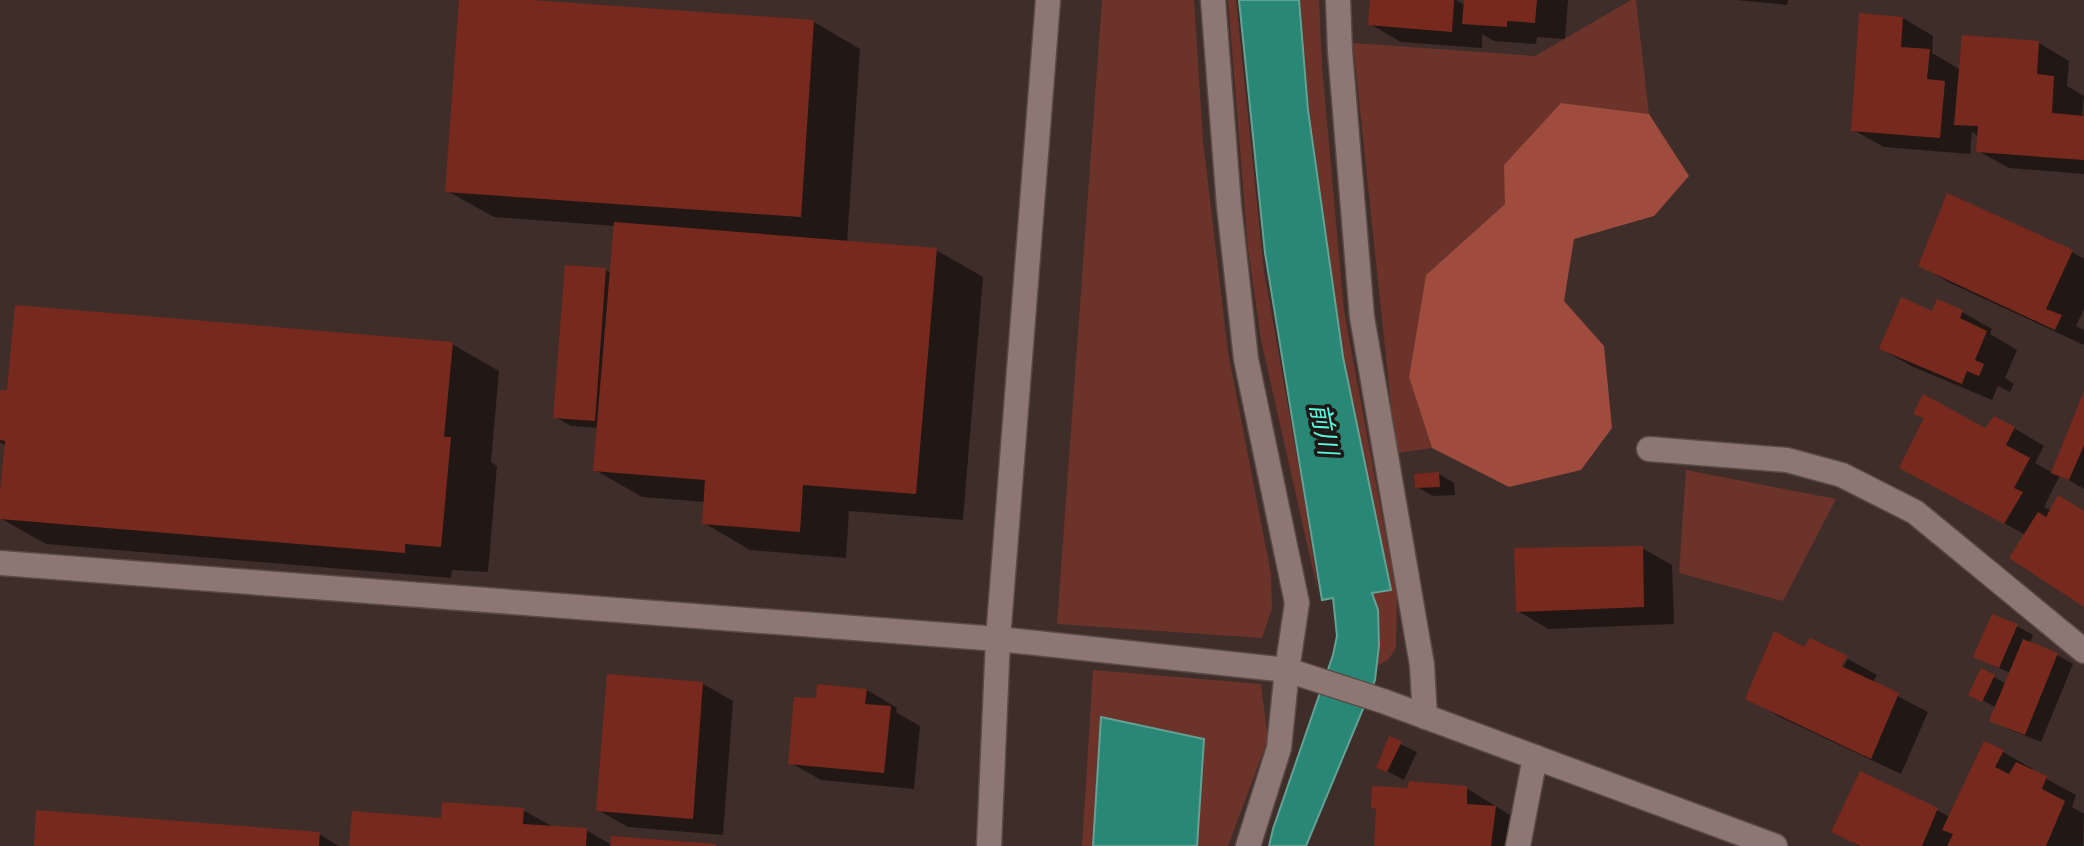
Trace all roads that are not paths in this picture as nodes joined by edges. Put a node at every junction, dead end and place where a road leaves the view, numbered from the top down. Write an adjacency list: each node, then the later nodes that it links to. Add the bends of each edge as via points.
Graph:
1 (1048, 0): 6 (street)
2 (1213, 0): 8 (street, via 1246,359 1297,603)
3 (1338, 0): 9 (street, via 1362,317 1422,665)
4 (1649, 449): 7 (street, via 1787,460 1842,475 1915,512)
5 (0, 563): 6 (street)
6 (998, 639): 8 (street); 11 (street)
7 (2084, 651)
8 (1287, 670): 9 (street); 12 (street, via 1279,748)
9 (1425, 717): 10 (street)
10 (1535, 757): 13 (street); 14 (street)
11 (989, 846)
12 (1248, 846)
13 (1518, 846)
14 (1775, 846)

